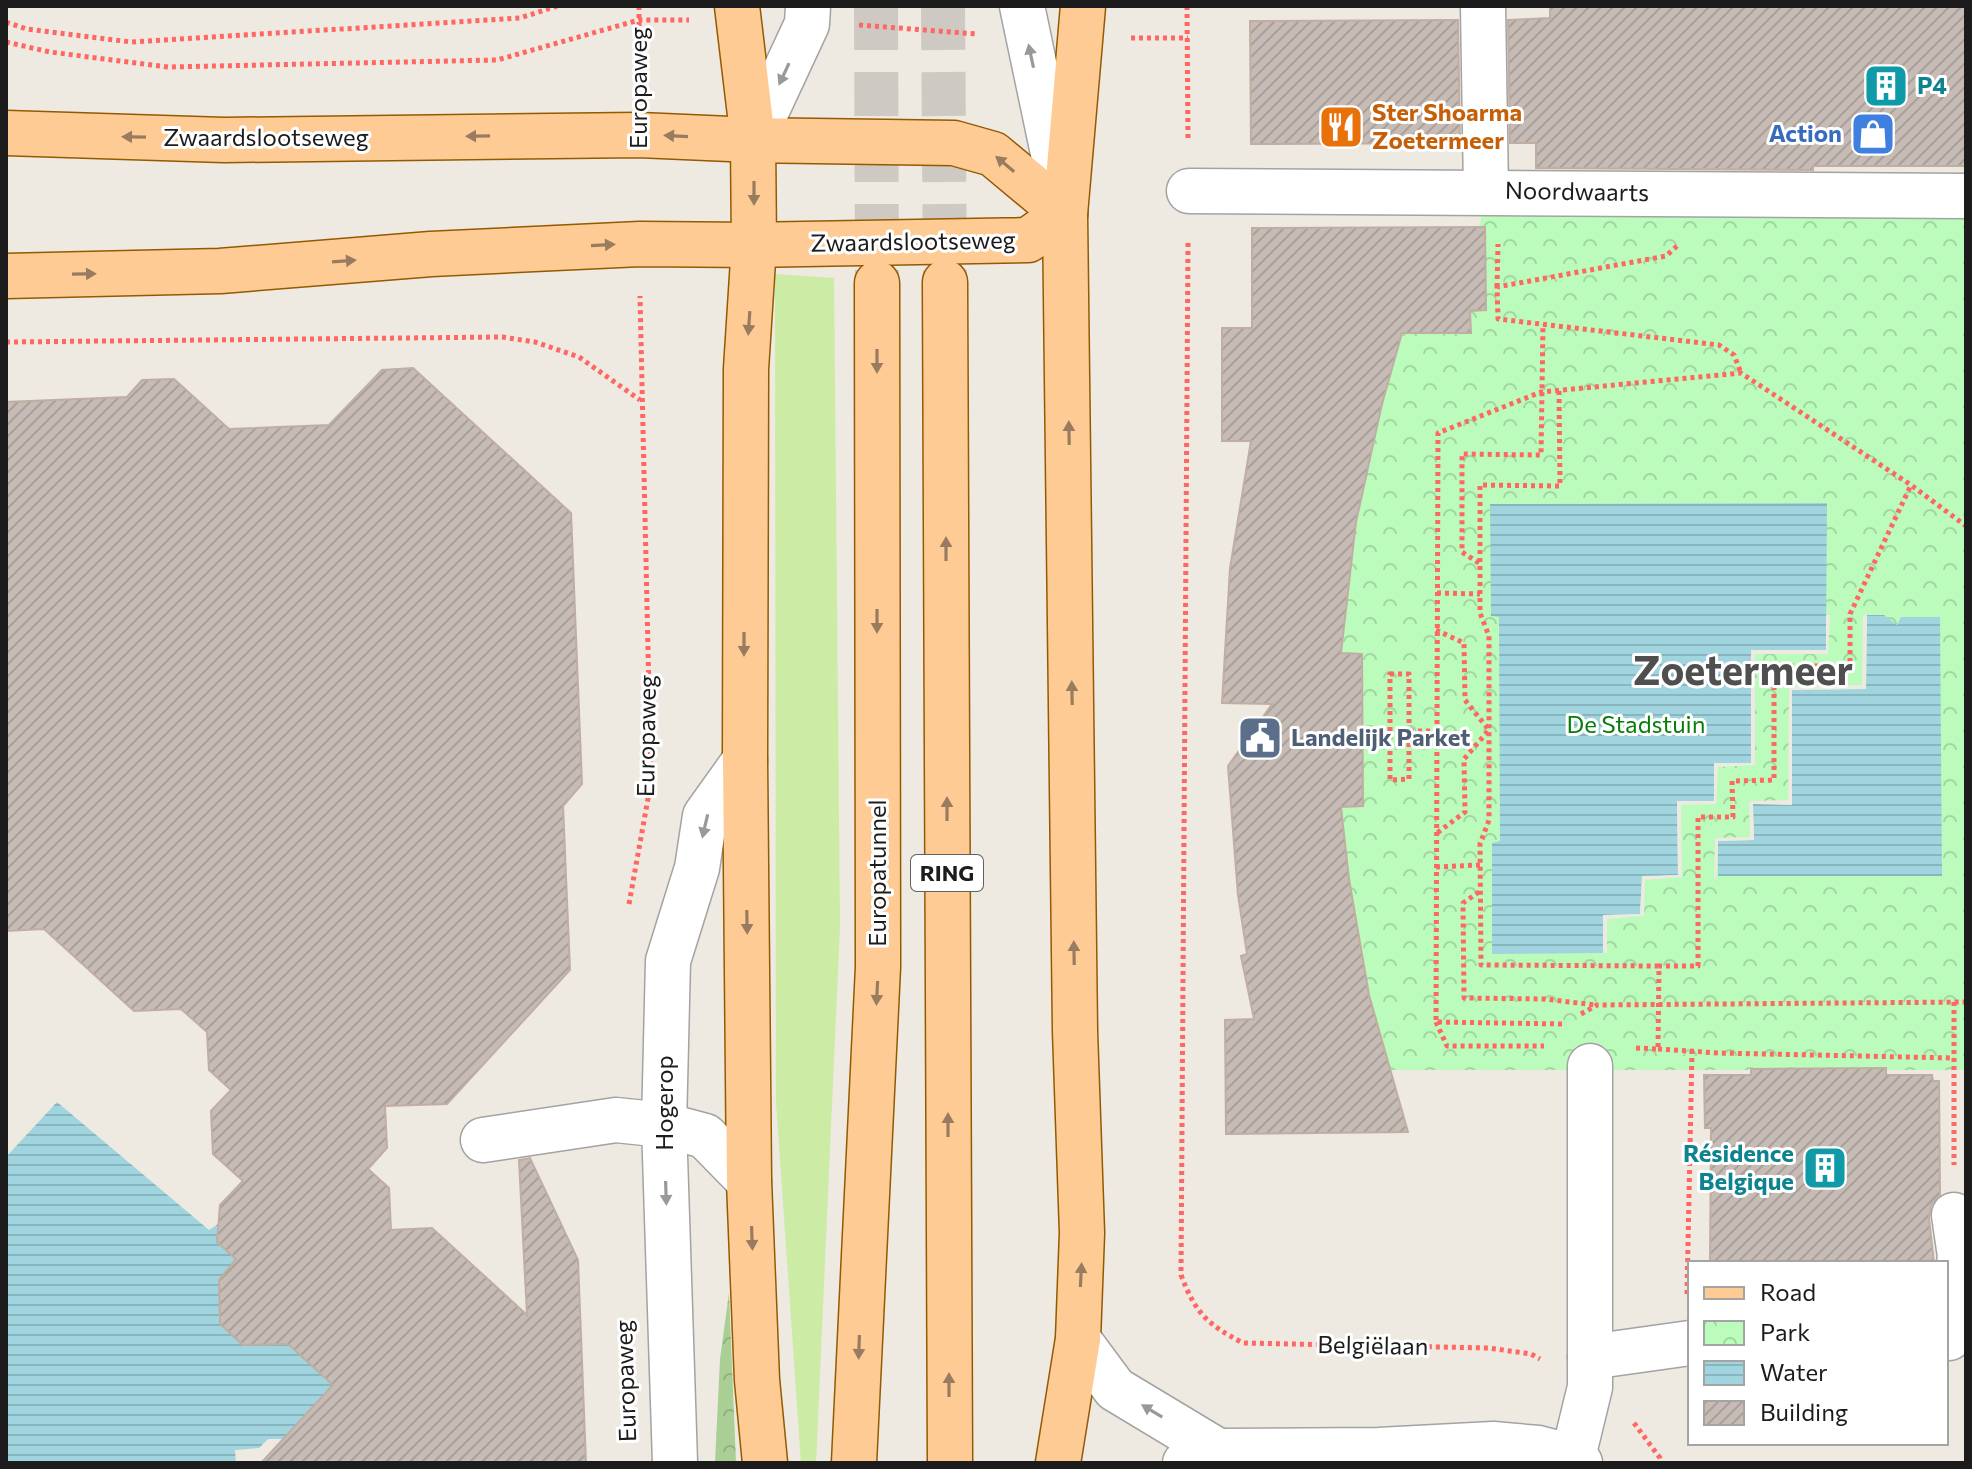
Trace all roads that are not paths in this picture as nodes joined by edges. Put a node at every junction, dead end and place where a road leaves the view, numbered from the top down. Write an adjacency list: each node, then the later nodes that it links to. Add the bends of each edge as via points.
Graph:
1 (1483, 6): 9 (street)
2 (737, 13): 7 (main road)
3 (808, 15): 7 (street, one-way to 7)
4 (1024, 20): 11 (street, one-way to 4)
5 (1082, 22): 11 (main road)
6 (6, 133): 7 (main road, Zwaardslootseweg, one-way to 6, via 639,135 224,140)
7 (753, 140): 11 (main road, Zwaardslootseweg, one-way to 7, via 993,154 954,143); 12 (main road, one-way to 12)
8 (1189, 191): 9 (street, Noordwaarts)
9 (1486, 191): 10 (street, Noordwaarts)
10 (1966, 196)
11 (1065, 214): 12 (main road, Zwaardslootseweg, via 1028,240); 22 (main road, one-way to 11, via 1082,1233)
12 (754, 245): 13 (main road, Zwaardslootseweg, one-way to 12, via 220,271 640,244); 16 (main road, one-way to 16, via 746,369)
13 (6, 276)
14 (945, 282): 31 (main road, RING, one-way to 14)
15 (877, 283): 30 (main road, Europatunnel / RING, one-way to 30, via 878,967)
16 (745, 760): 18 (street, Hogerop, one-way to 18, via 705,816 697,868 668,961); 20 (main road, one-way to 20)
17 (1573, 1056): 25 (street)
18 (664, 1125): 19 (street, via 616,1120); 20 (street, via 705,1136); 28 (street, Hogerop, one-way to 28)
19 (483, 1140)
20 (749, 1181): 29 (main road, one-way to 29)
21 (1960, 1240): 23 (street)
22 (1078, 1339): 26 (street, one-way to 22, via 1115,1389); 32 (main road)
23 (1954, 1341)
24 (1688, 1343): 25 (street)
25 (1590, 1372): 27 (street)
26 (1202, 1457): 27 (street, via 1493,1444 1538,1448)
27 (1577, 1460)
28 (675, 1463)
29 (765, 1463)
30 (854, 1463)
31 (950, 1463)
32 (1058, 1463)

